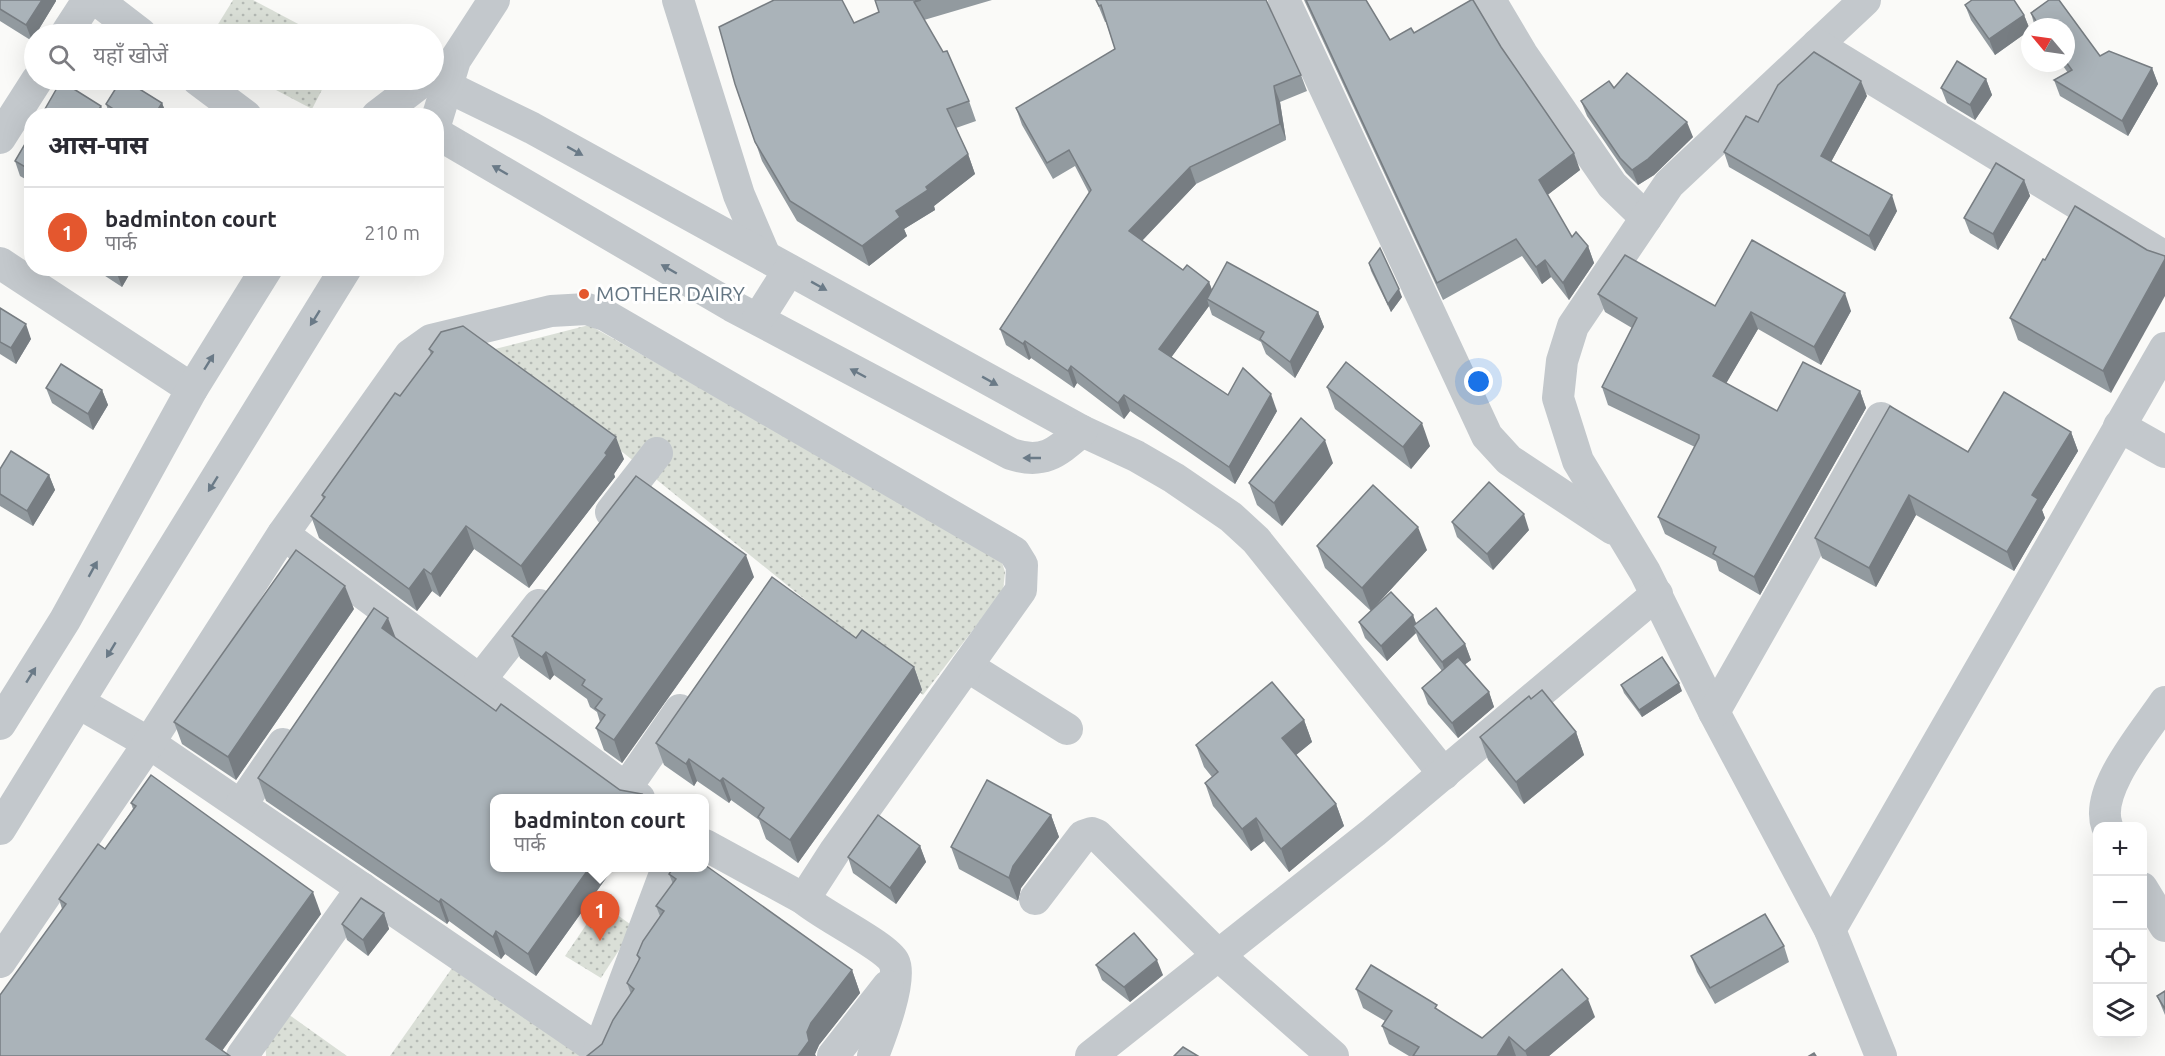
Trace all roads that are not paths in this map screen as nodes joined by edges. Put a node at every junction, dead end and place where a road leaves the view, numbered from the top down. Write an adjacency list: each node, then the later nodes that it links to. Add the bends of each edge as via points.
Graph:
1 (88, 0): 8 (street)
2 (97, 0): 9 (street)
3 (494, 0): 11 (street)
4 (678, 0): 25 (street, via 739,195)
5 (1284, 0): 36 (street, via 1487,436 1509,460)
6 (1490, 0): 22 (street, via 1522,54 1612,185)
7 (1865, 0): 10 (street)
8 (72, 24)
9 (128, 24)
10 (1817, 45): 22 (street, via 1669,184); 23 (street)
11 (444, 69)
12 (444, 77): 25 (street, one-way to 25)
13 (31, 90): 20 (street)
14 (211, 90): 17 (street)
15 (417, 90): 18 (street)
16 (439, 90): 19 (street)
17 (235, 108)
18 (389, 108)
19 (437, 108)
20 (0, 138)
21 (444, 138): 28 (street, one-way to 21)
22 (1646, 218): 36 (street, via 1573,326 1562,361 1558,398 1578,461)
23 (2165, 257)
24 (0, 263): 30 (street)
25 (777, 263): 28 (street); 33 (street, one-way to 33)
26 (262, 276): 30 (street, one-way to 26)
27 (341, 276): 45 (street, one-way to 45)
28 (758, 319): 33 (street, one-way to 28, via 1058,451 1028,460)
29 (2165, 348): 32 (street)
30 (192, 389): 48 (street, one-way to 30, via 65,620)
31 (1881, 418): 46 (street)
32 (2119, 426): 35 (street); 63 (street)
33 (1082, 431): 51 (street, via 1174,478 1231,517 1256,540)
34 (657, 453): 38 (street)
35 (2165, 453)
36 (1619, 533): 40 (street)
37 (283, 534): 41 (street, via 410,355 431,340 550,311 587,309 615,321 1014,552 1022,565 1021,590); 42 (street, via 372,614); 50 (street)
38 (591, 538)
39 (554, 586): 42 (street)
40 (1657, 594): 46 (street); 51 (street)
41 (967, 666): 49 (street); 60 (street)
42 (480, 680): 52 (street)
43 (695, 690): 52 (street)
44 (2165, 702): 54 (street, via 2114,780 2106,800)
45 (79, 703): 50 (street); 55 (street)
46 (1714, 712): 63 (street)
47 (300, 719): 53 (street)
48 (0, 724)
49 (1067, 729)
50 (149, 743): 53 (street); 65 (street)
51 (1444, 774): 64 (street)
52 (632, 793)
53 (241, 805): 58 (street)
54 (2105, 822)
55 (0, 829)
56 (709, 847): 60 (street)
57 (665, 872): 67 (street)
58 (362, 888): 67 (street); 69 (street)
59 (2147, 896): 62 (street)
60 (804, 899): 66 (street, via 883,951 894,962)
61 (1035, 899): 64 (street, via 1083,836 1092,833 1106,842)
62 (2165, 926)
63 (1830, 930): 73 (street)
64 (1218, 955): 68 (street); 72 (street)
65 (0, 962)
66 (896, 975): 70 (street); 71 (street)
67 (597, 1053)
68 (1328, 1054)
69 (242, 1056)
70 (833, 1056)
71 (873, 1056)
72 (1091, 1056)
73 (1881, 1056)

